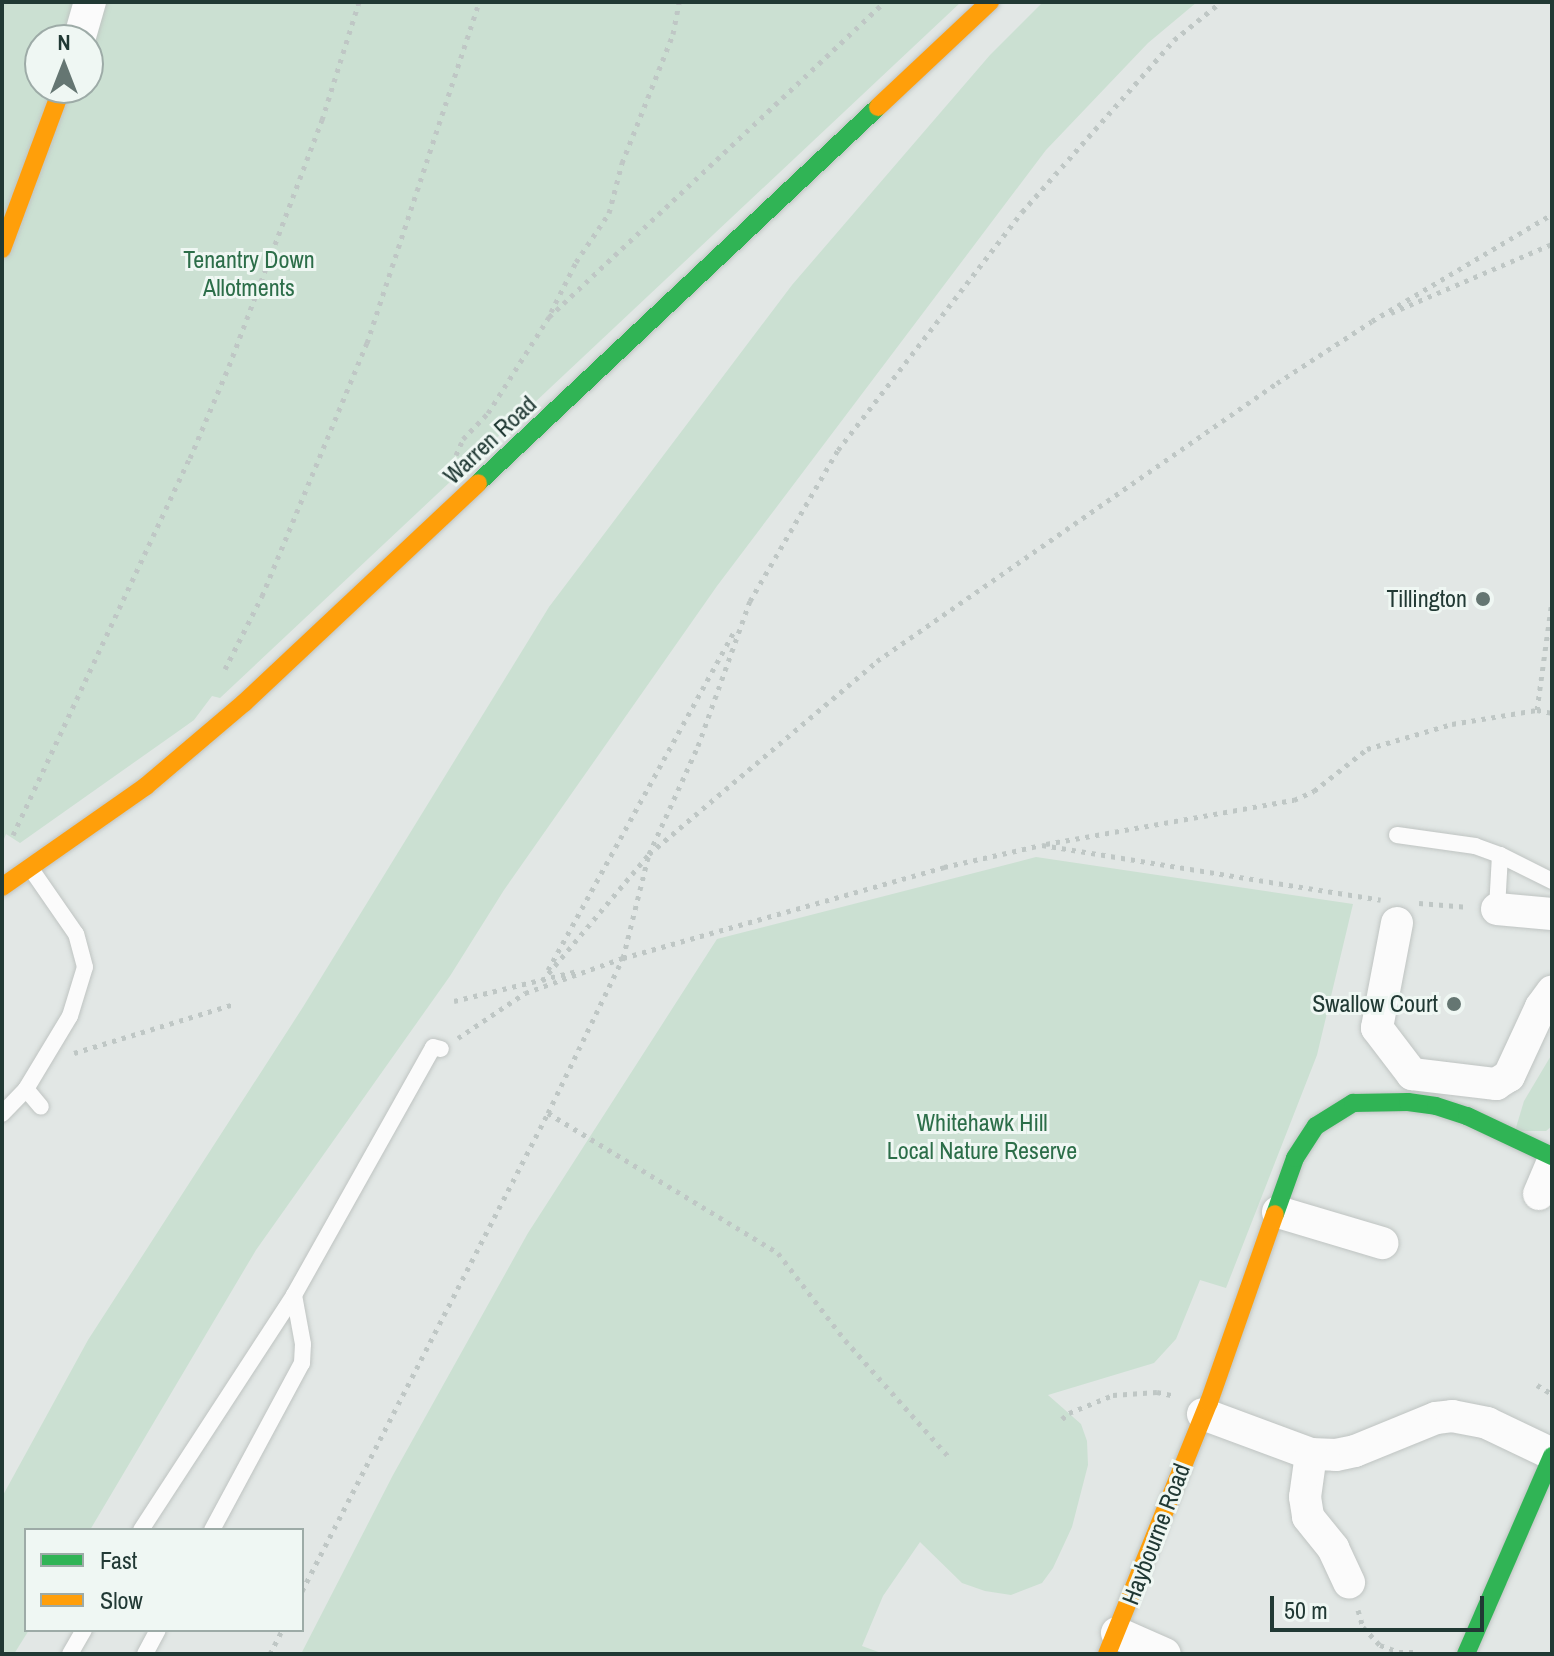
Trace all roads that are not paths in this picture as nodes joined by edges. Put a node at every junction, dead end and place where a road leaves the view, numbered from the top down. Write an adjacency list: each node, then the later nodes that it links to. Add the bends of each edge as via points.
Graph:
1 (90, 2): 3 (street)
2 (990, 2): 8 (street, Warren Road, via 244,703 146,786)
3 (84, 24)
4 (56, 104): 5 (street)
5 (2, 249)
6 (1397, 835): 7 (lane, via 1475,846)
7 (1500, 855): 9 (lane); 12 (lane)
8 (31, 869): 10 (street, Warren Road); 16 (lane, via 76,934 85,967 70,1016)
9 (1552, 881)
10 (2, 887)
11 (1400, 909): 14 (street, via 1377,1028 1412,1074 1496,1084 1509,1076)
12 (1497, 909): 13 (street)
13 (1552, 914)
14 (1552, 992)
15 (441, 1049): 25 (lane, via 433,1047)
16 (26, 1089): 17 (lane); 18 (lane); 19 (lane)
17 (2, 1098)
18 (41, 1107)
19 (2, 1114)
20 (1552, 1156): 23 (street, Haybourne Road, via 1436,1106 1353,1103 1308,1136 1295,1158)
21 (1552, 1164): 22 (street)
22 (1539, 1194)
23 (1278, 1212): 24 (street); 26 (street, Haybourne Road)
24 (1382, 1243)
25 (294, 1295): 29 (lane); 30 (lane, via 302,1363)
26 (1206, 1408): 27 (street); 34 (street, Haybourne Road)
27 (1311, 1454): 28 (street, via 1355,1451 1452,1416 1487,1423); 31 (street, via 1308,1517 1333,1548)
28 (1552, 1455): 38 (street)
29 (142, 1528)
30 (213, 1528)
31 (1349, 1583)
32 (83, 1632): 35 (lane)
33 (157, 1632): 36 (lane)
34 (1112, 1644): 37 (street)
35 (70, 1654)
36 (145, 1654)
37 (1165, 1654)
38 (1466, 1654)

